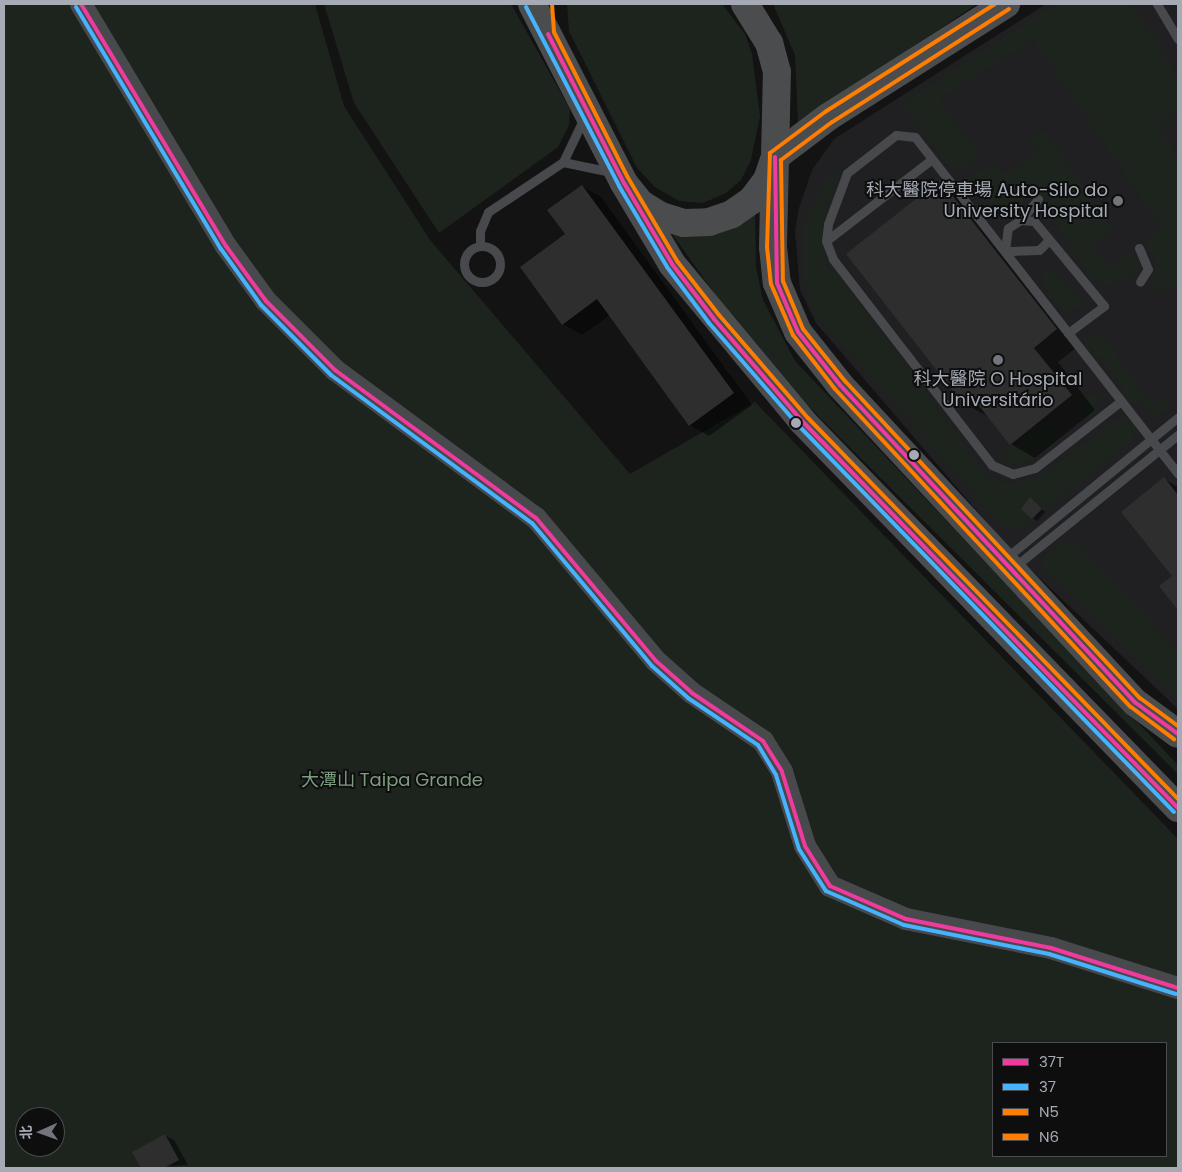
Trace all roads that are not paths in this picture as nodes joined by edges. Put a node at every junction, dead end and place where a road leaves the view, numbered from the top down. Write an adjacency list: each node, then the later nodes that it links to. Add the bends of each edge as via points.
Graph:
1 (81, 4): 36 (street, via 226,246 266,301 335,370 536,518 656,661 692,693 762,741 782,772 804,846 830,886 913,921 1052,948)
2 (532, 4): 7 (main road)
3 (546, 4): 7 (main road)
4 (745, 4): 10 (main road, via 769,43 777,72)
5 (1006, 4): 10 (main road, via 845,106)
6 (1157, 4): 8 (lane)
7 (548, 34): 9 (main road)
8 (1178, 39)
9 (586, 108): 12 (lane, via 582,127); 13 (main road)
10 (775, 157): 13 (main road, via 767,180 752,200 732,214 709,222 684,223 660,216 640,202); 29 (main road, via 773,247 777,283 798,332 840,385)
11 (932, 159): 16 (lane); 16 (lane, via 915,137 896,135 847,173 832,206); 20 (lane)
12 (563, 162): 13 (lane, via 607,170); 18 (lane, via 488,212 480,231)
13 (623, 181): 31 (main road, via 672,264 802,422)
14 (1038, 199): 15 (lane)
15 (1020, 220): 17 (lane, via 1039,224); 20 (lane, via 1008,228)
16 (826, 241): 23 (lane, via 838,266 1002,471 1024,473 1035,468)
17 (1047, 242): 20 (lane, via 1039,250); 22 (lane, via 1065,256 1104,306)
18 (480, 246): 18 (lane, via 492,249 500,265 496,276 485,283 474,281 463,267 466,255)
19 (1138, 248): 21 (lane, via 1148,270)
20 (1005, 251): 22 (lane)
21 (1140, 282)
22 (1068, 333): 23 (lane)
23 (1121, 400): 26 (lane)
24 (1178, 417): 26 (lane)
25 (1178, 435): 27 (lane)
26 (1151, 438): 27 (lane); 29 (lane)
27 (1160, 450): 28 (lane); 29 (lane)
28 (1178, 474)
29 (1008, 564): 30 (main road)
30 (1136, 703): 32 (main road); 33 (main road)
31 (1102, 731): 34 (main road); 35 (main road)
32 (1178, 734)
33 (1178, 746)
34 (1178, 801)
35 (1178, 808)
36 (1178, 988)

